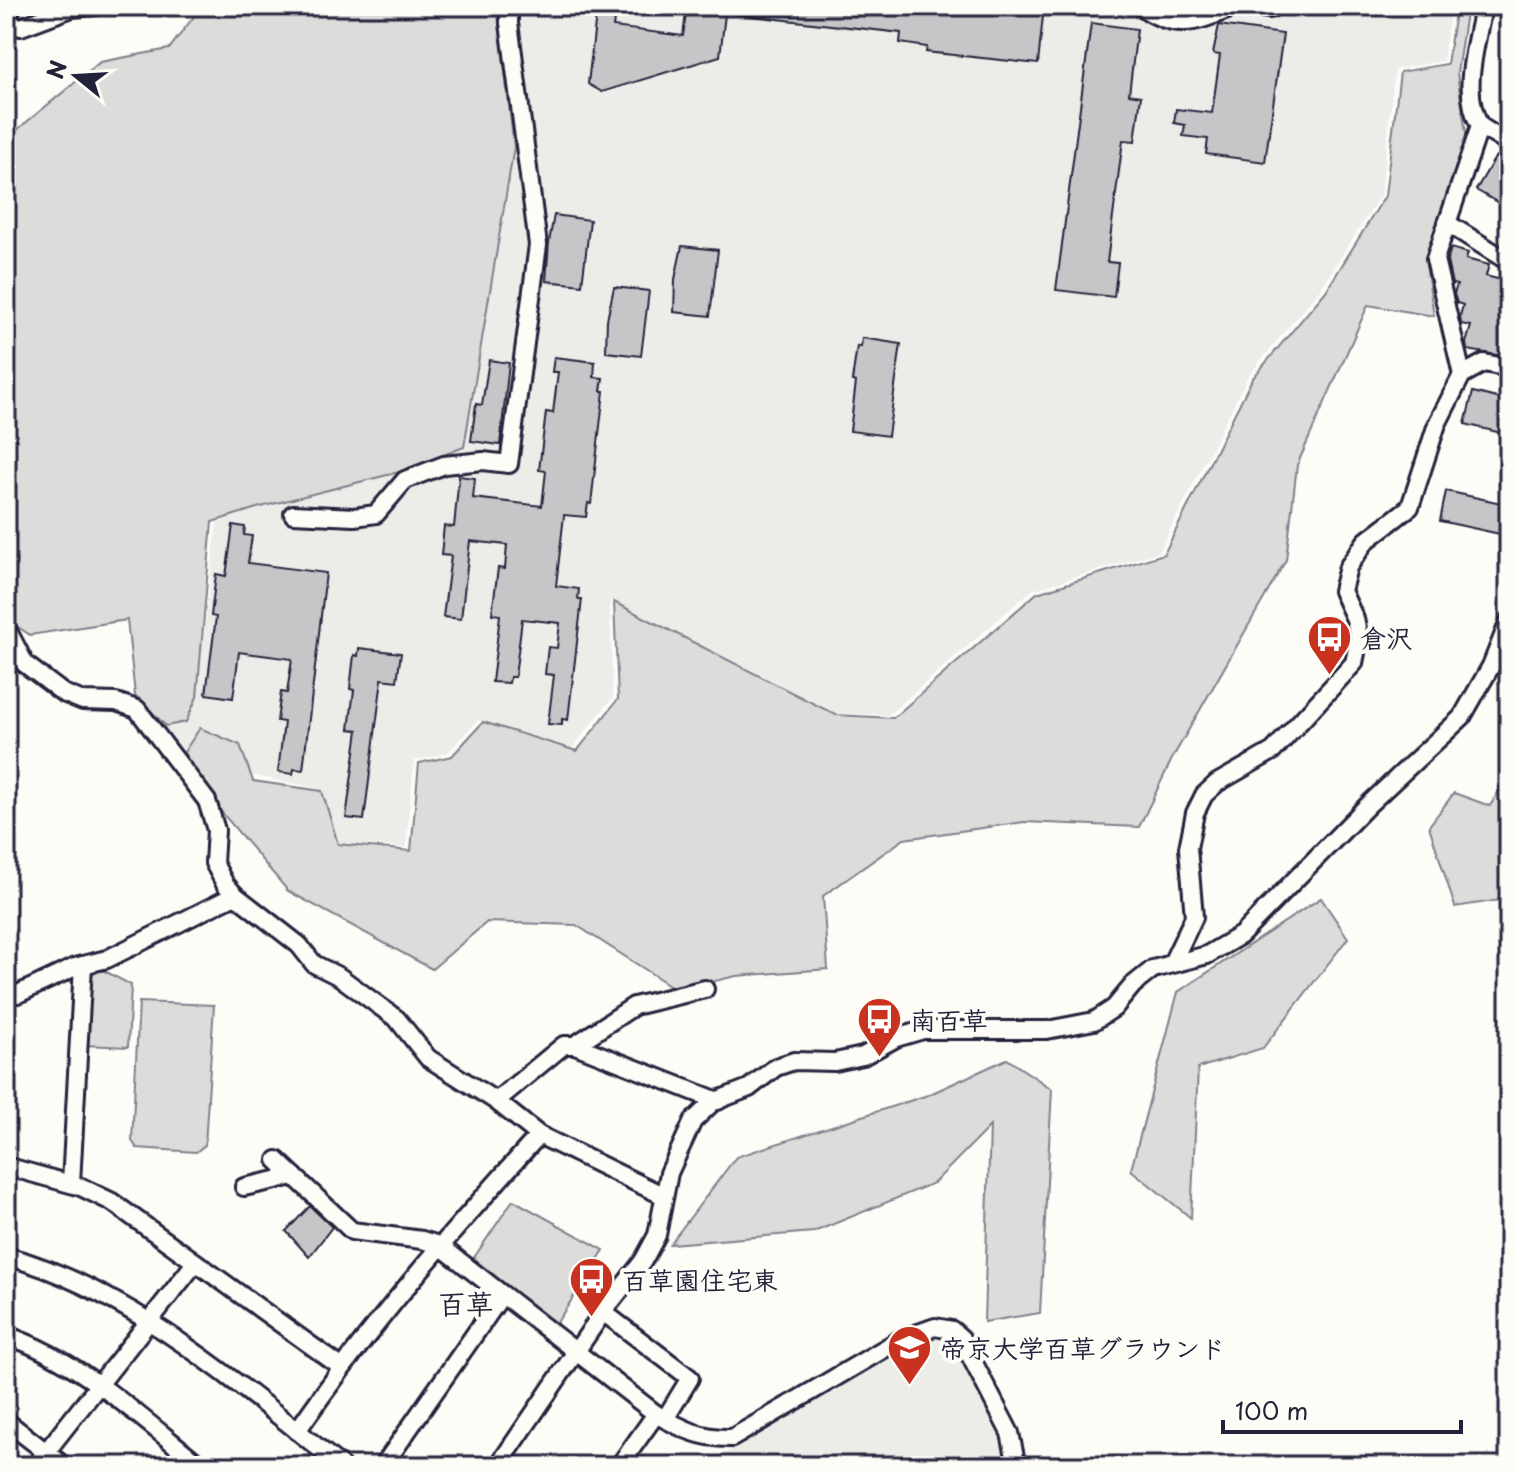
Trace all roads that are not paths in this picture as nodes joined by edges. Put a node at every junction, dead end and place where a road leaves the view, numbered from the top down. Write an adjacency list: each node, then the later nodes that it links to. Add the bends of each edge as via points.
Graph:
1 (13, 6): 9 (street)
2 (96, 6): 9 (street, via 72,8 21,27)
3 (509, 6): 16 (street, via 538,245 509,464 444,465 405,480 376,514)
4 (1140, 6): 5 (street, via 1160,20 1195,22)
5 (1238, 6)
6 (1248, 6): 8 (street)
7 (1483, 6): 10 (street, via 1469,91)
8 (1270, 9)
9 (6, 20)
10 (1480, 126): 11 (street); 12 (street)
11 (1509, 144)
12 (1447, 223): 13 (street); 15 (street, via 1435,259)
13 (1509, 262)
14 (1509, 368): 15 (street, via 1484,363)
15 (1462, 375): 20 (street, via 1437,424 1410,507 1366,541 1348,567 1342,591 1359,638 1354,663 1273,751 1217,783 1195,813 1188,848 1194,917)
16 (293, 514)
17 (1509, 621): 20 (street, via 1462,717 1241,935 1207,955)
18 (6, 627): 19 (street, via 25,664 63,693 137,709 207,801 216,830 214,863)
19 (235, 895): 21 (street, via 107,959); 25 (street, via 299,945 314,964 397,1019 428,1058)
20 (1172, 963): 26 (street, via 1153,969 1094,1021 1047,1030 923,1030 863,1056 776,1067 749,1088)
21 (83, 965): 23 (street, via 18,994); 31 (street)
22 (705, 989): 24 (street, via 634,1006)
23 (6, 994)
24 (575, 1045): 25 (street, via 564,1045); 26 (street)
25 (496, 1101): 27 (street)
26 (718, 1101): 33 (street, via 693,1121)
27 (539, 1135): 33 (street); 34 (street)
28 (277, 1160): 30 (street)
29 (6, 1166): 31 (street)
30 (294, 1176): 32 (street); 34 (street, via 352,1231)
31 (71, 1183): 36 (street, via 112,1202)
32 (244, 1187)
33 (664, 1196): 38 (street, via 657,1235)
34 (439, 1245): 37 (street); 42 (street)
35 (6, 1256): 39 (street, via 80,1283)
36 (195, 1263): 39 (street); 42 (street)
37 (502, 1295): 41 (street); 52 (street)
38 (603, 1312): 41 (street); 44 (street, via 690,1378)
39 (151, 1320): 43 (street); 46 (street)
40 (6, 1335): 43 (street, via 37,1346)
41 (575, 1353): 44 (street); 53 (street)
42 (341, 1367): 46 (street)
43 (100, 1385): 47 (street); 50 (street)
44 (661, 1416): 54 (street); 55 (street, via 689,1433 732,1438 901,1339 935,1327 961,1338 1010,1433)
45 (6, 1421): 47 (street)
46 (297, 1431): 51 (street)
47 (46, 1451): 48 (street); 49 (street)
48 (35, 1466)
49 (64, 1466)
50 (201, 1466)
51 (341, 1466)
52 (383, 1466)
53 (498, 1466)
54 (619, 1466)
55 (1017, 1466)

